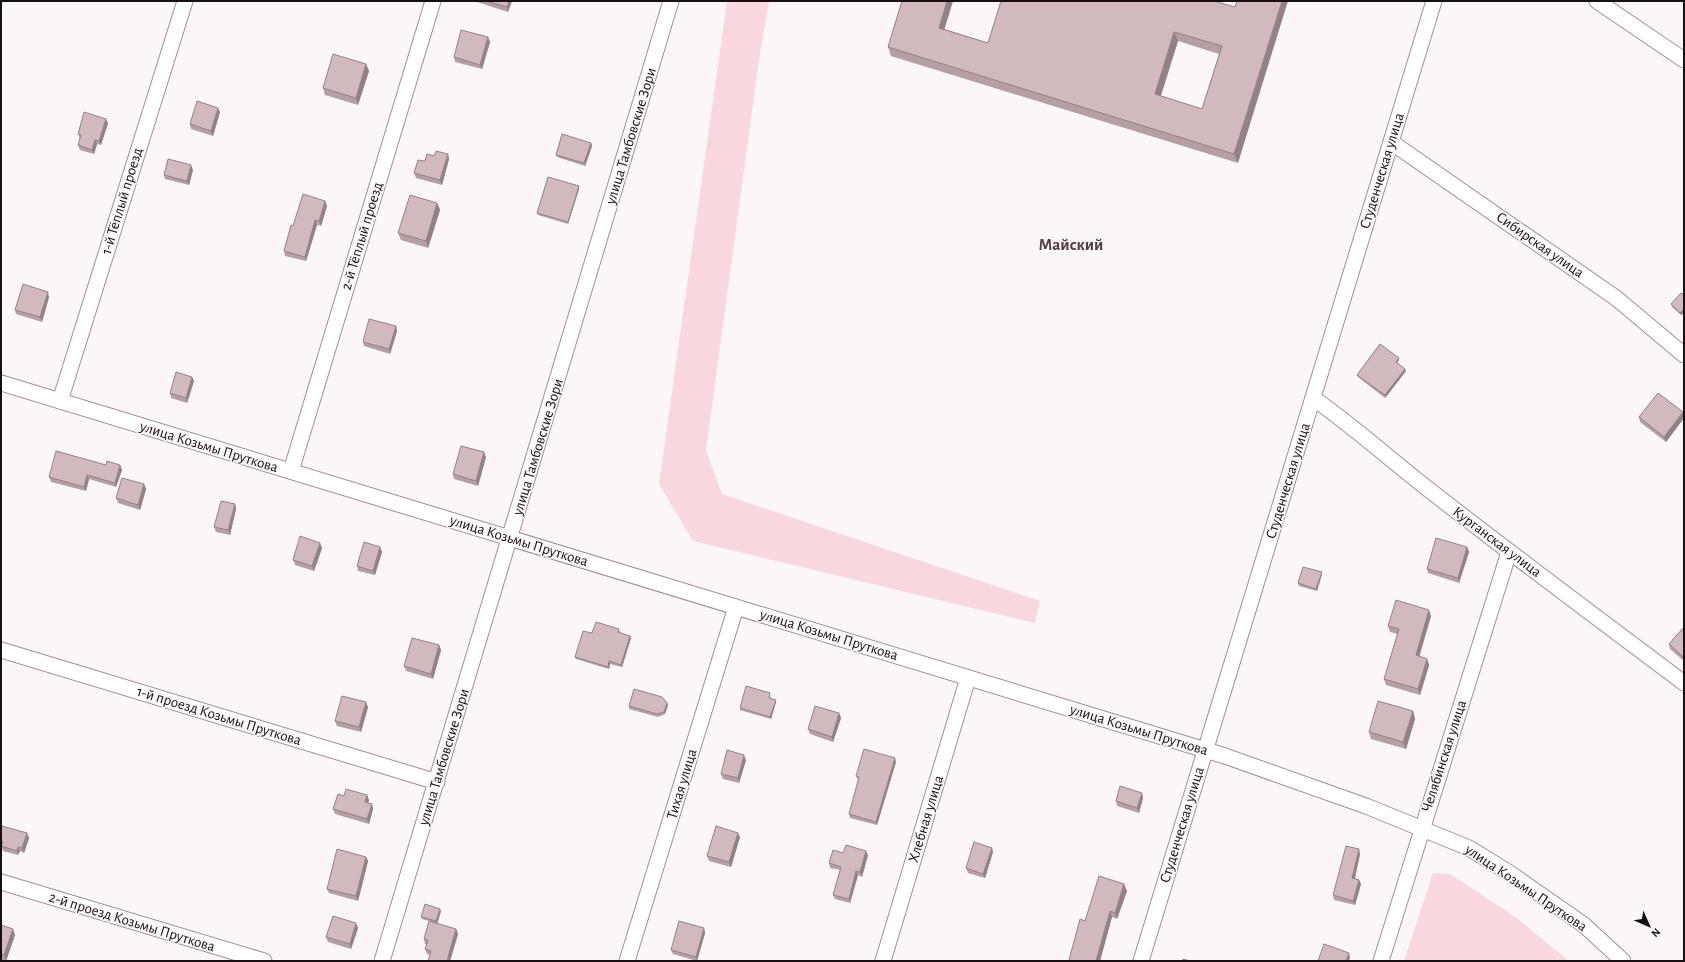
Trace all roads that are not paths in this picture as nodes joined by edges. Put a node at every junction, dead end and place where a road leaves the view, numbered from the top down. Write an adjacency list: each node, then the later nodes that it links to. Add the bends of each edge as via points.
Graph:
1 (184, 1): 11 (street, 1-й Тёплый проезд)
2 (433, 1): 12 (street, 2-й Тёплый проезд)
3 (671, 1): 13 (street, улица Тамбовские Зори)
4 (1434, 1): 7 (street, Студенческая улица)
5 (1597, 1): 6 (street)
6 (1684, 60)
7 (1391, 142): 8 (street, Сибирская улица, via 1616,298); 10 (street, Студенческая улица)
8 (1684, 355)
9 (1, 383): 11 (street, улица Козьмы Пруткова)
10 (1313, 398): 14 (street, Курганская улица); 19 (street, Студенческая улица)
11 (60, 401): 12 (street, улица Козьмы Пруткова)
12 (291, 471): 13 (street, улица Козьмы Пруткова)
13 (510, 538): 15 (street, улица Козьмы Пруткова); 20 (street, улица Тамбовские Зори)
14 (1509, 552): 18 (street, Курганская улица); 21 (street, Челябинская улица)
15 (736, 607): 17 (street, улица Козьмы Пруткова); 25 (street, Тихая улица)
16 (1, 650): 20 (street, 1-й проезд Козьмы Пруткова)
17 (968, 678): 19 (street, улица Козьмы Пруткова); 26 (street, Хлебная улица)
18 (1684, 683)
19 (1205, 750): 21 (street, улица Козьмы Пруткова); 27 (street, Студенческая улица)
20 (437, 782): 24 (street, улица Тамбовские Зори)
21 (1421, 828): 28 (street, Челябинская улица); 29 (street, улица Козьмы Пруткова, via 1468,848 1511,874 1584,925)
22 (1, 882): 23 (street, 2-й проезд Козьмы Пруткова)
23 (264, 961)
24 (382, 961)
25 (627, 961)
26 (883, 961)
27 (1141, 961)
28 (1381, 961)
29 (1623, 961)

